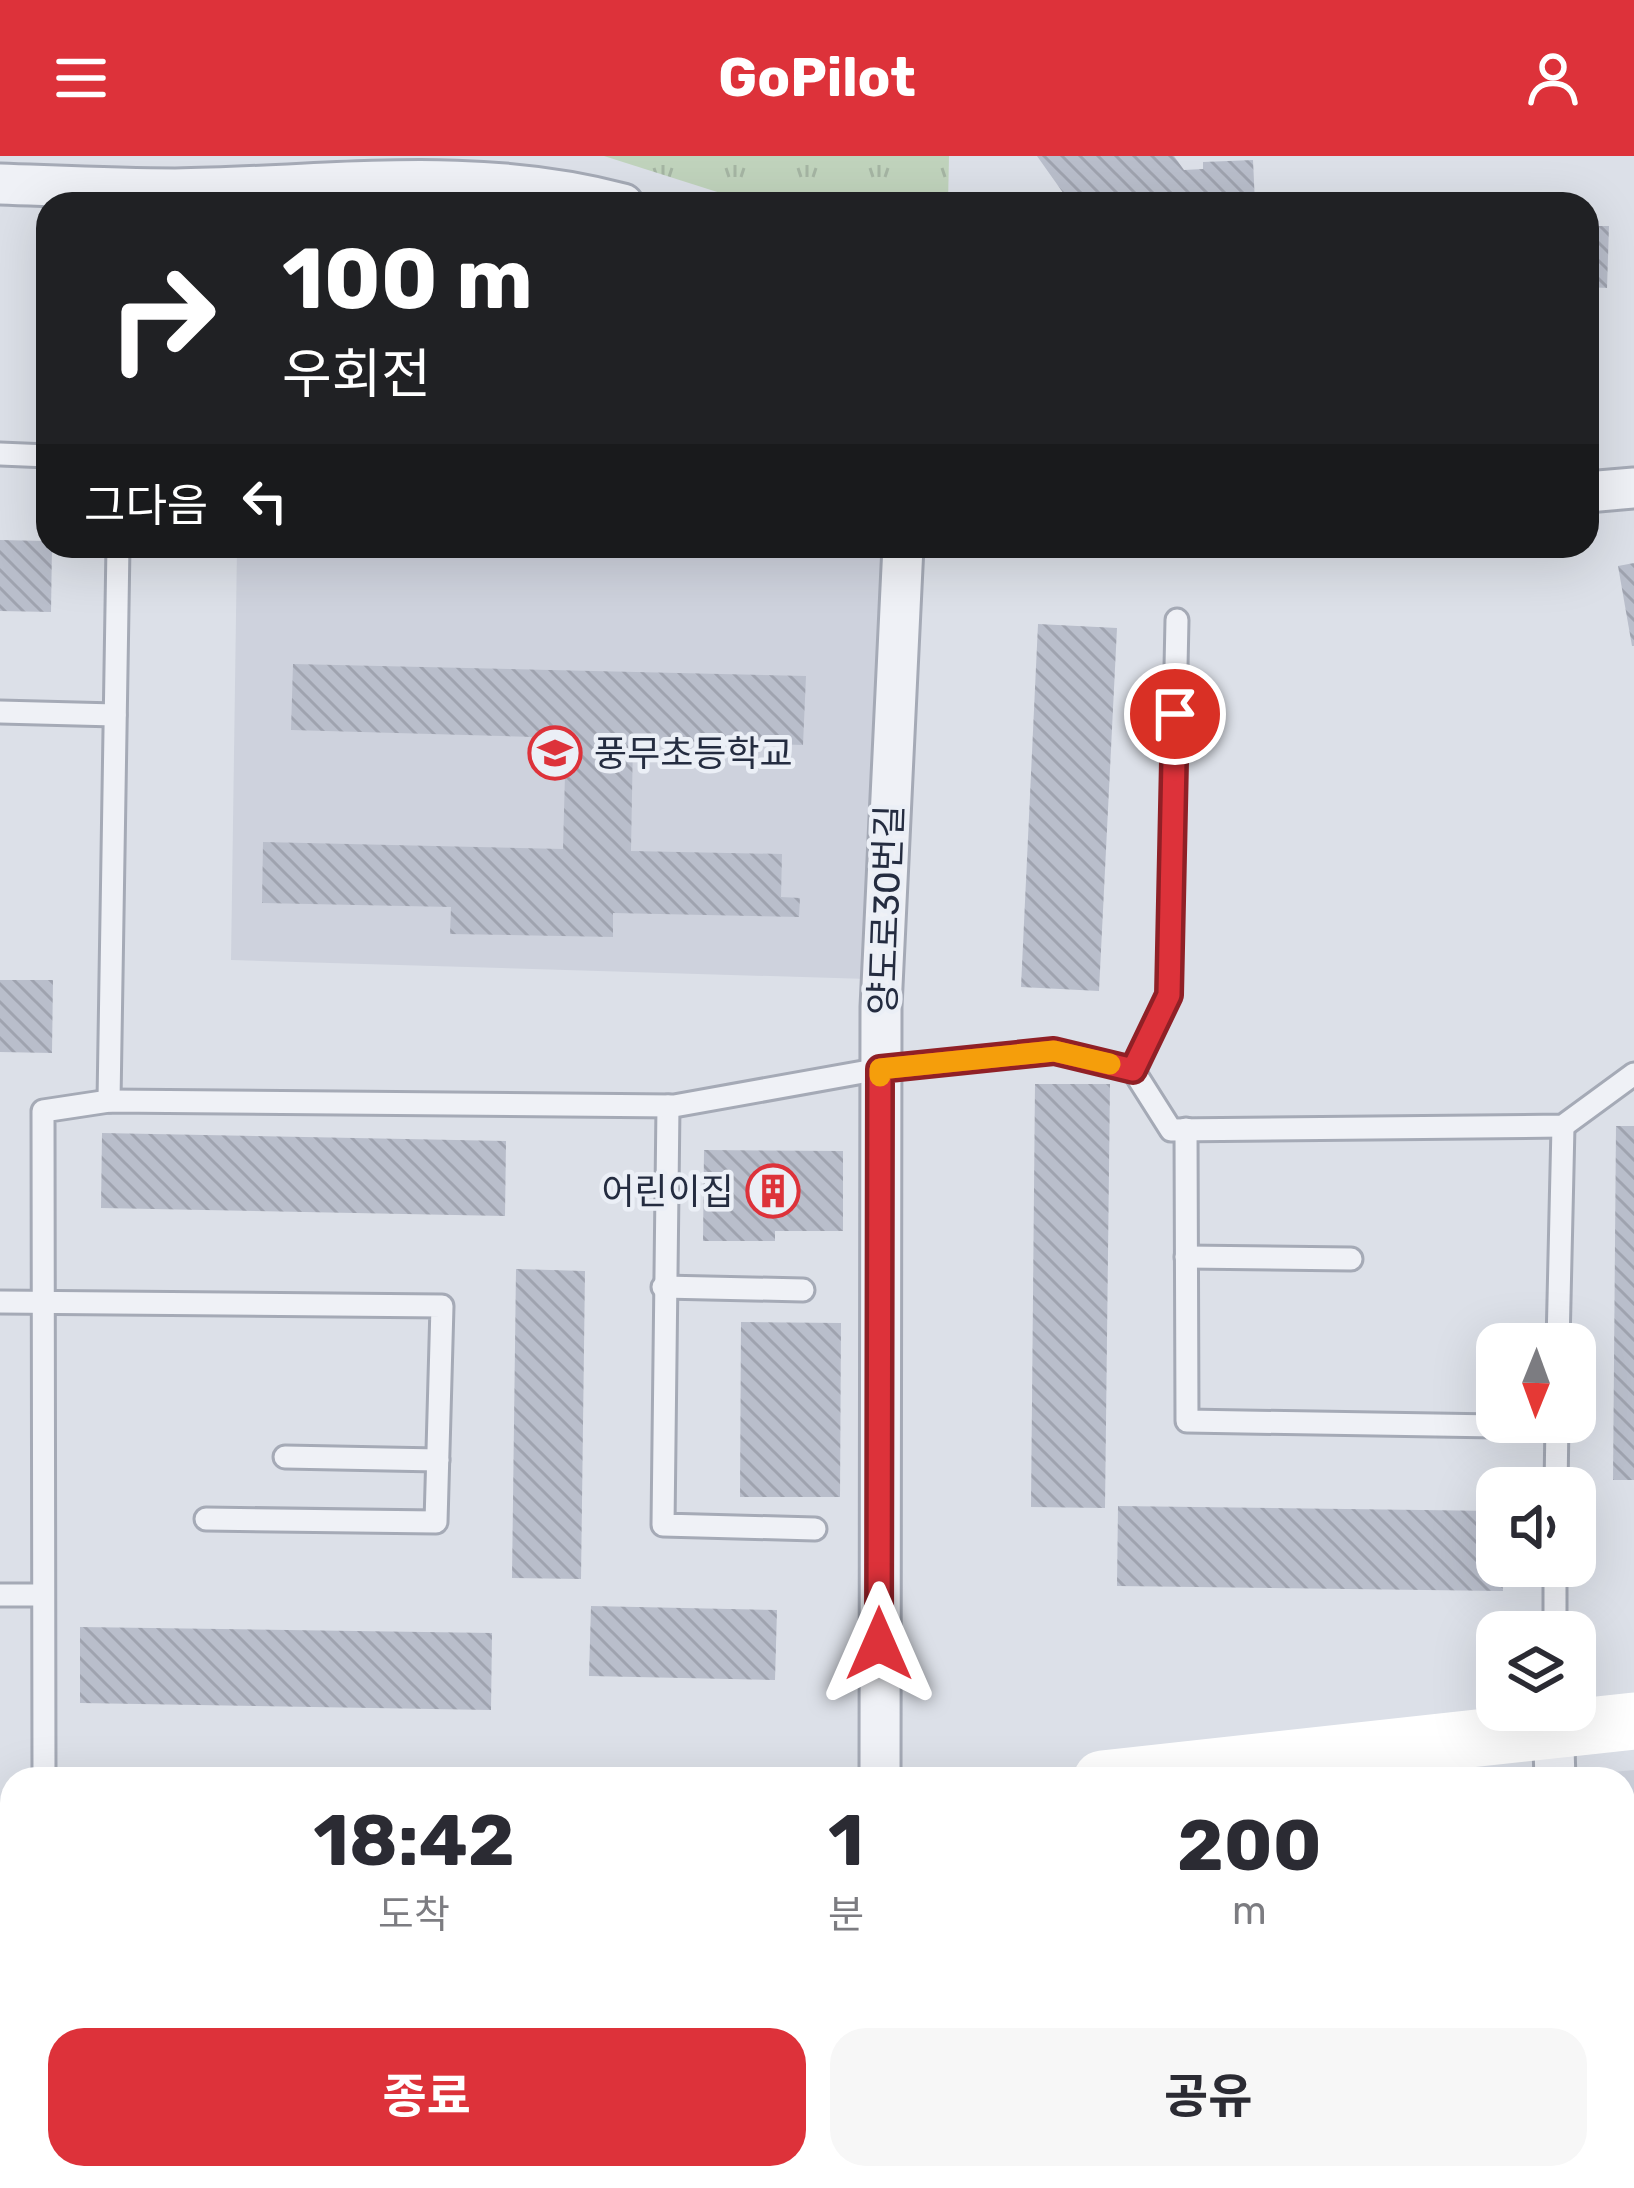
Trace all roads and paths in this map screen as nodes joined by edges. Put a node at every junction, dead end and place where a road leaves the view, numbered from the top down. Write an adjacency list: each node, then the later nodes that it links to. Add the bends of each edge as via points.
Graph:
1 (0, 184): 2 (street, via 175,189 472,180)
2 (568, 192)
3 (0, 454): 4 (lane)
4 (36, 456)
5 (1634, 488): 6 (street)
6 (1599, 491)
7 (118, 558): 11 (lane)
8 (902, 558): 12 (street, 양도로30번길)
9 (1177, 620): 13 (lane, via 1169,995)
10 (0, 712): 11 (lane)
11 (115, 715): 15 (lane)
12 (880, 1069): 13 (lane, via 1054,1051); 16 (lane); 37 (street, 양도로30번길)
13 (1133, 1070): 18 (lane, via 1171,1130)
14 (1634, 1074): 17 (lane)
15 (109, 1101): 16 (lane); 24 (lane, via 43,1111)
16 (668, 1106): 21 (lane)
17 (1562, 1126): 18 (lane); 25 (lane)
18 (1186, 1130): 19 (lane)
19 (1186, 1257): 20 (lane); 26 (lane, via 1186,1421)
20 (1351, 1259)
21 (663, 1287): 22 (lane); 30 (lane, via 663,1525)
22 (803, 1290)
23 (0, 1302): 24 (lane)
24 (42, 1303): 28 (lane, via 442,1306); 32 (lane)
25 (1558, 1323)
26 (1476, 1423)
27 (285, 1457): 28 (lane)
28 (438, 1460): 29 (lane, via 436,1522)
29 (206, 1519)
30 (815, 1529)
31 (0, 1595): 32 (lane)
32 (40, 1595): 36 (lane)
33 (1634, 1721): 34 (street)
34 (1554, 1741): 35 (street); 38 (street); 39 (street)
35 (1634, 1743)
36 (44, 1767)
37 (880, 1767)
38 (1245, 1767)
39 (1371, 1767)

